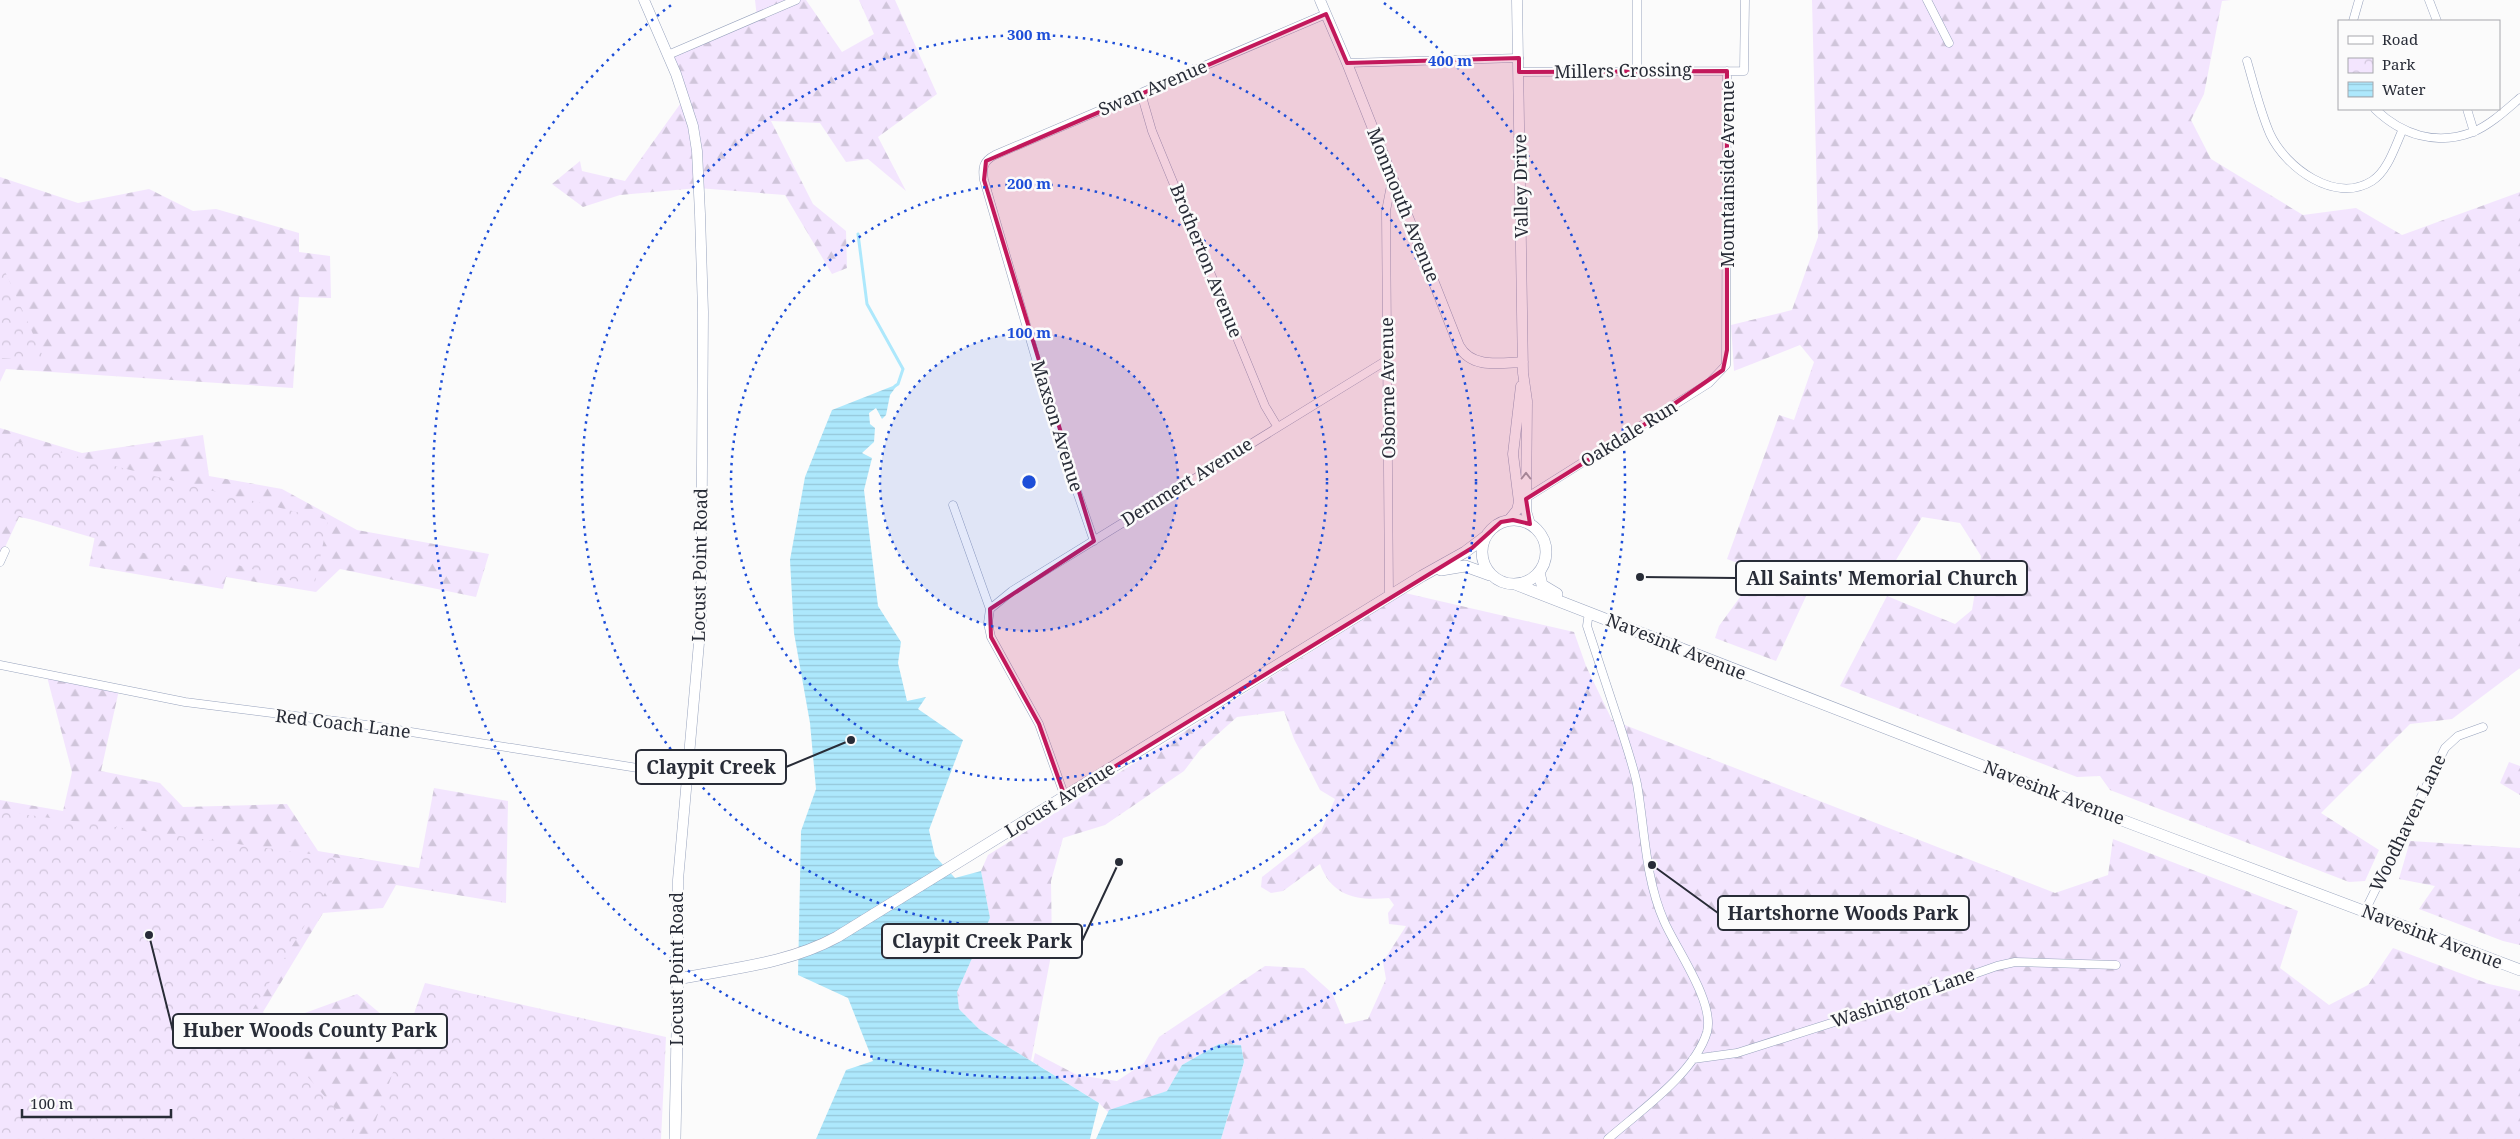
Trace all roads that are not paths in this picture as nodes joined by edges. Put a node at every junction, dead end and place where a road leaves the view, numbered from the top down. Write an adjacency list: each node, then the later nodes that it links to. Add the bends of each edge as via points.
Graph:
1 (644, 0): 14 (street, Locust Point Road)
2 (796, 0): 14 (street)
3 (1320, 0): 10 (street, Monmouth Avenue)
4 (1517, 0): 15 (street, Valley Drive)
5 (1637, 0): 18 (street)
6 (1745, 0): 19 (street, Mountainside Avenue, via 1744,71)
7 (1927, 0): 13 (street)
8 (2359, 0): 11 (street)
9 (2429, 0): 12 (street)
10 (1326, 14): 17 (street, Monmouth Avenue); 21 (street, Swan Avenue)
11 (2353, 20)
12 (2437, 20)
13 (1949, 43)
14 (668, 55): 51 (street, Locust Point Road, via 693,126 703,312 701,620)
15 (1519, 58): 17 (street); 20 (street, Valley Drive)
16 (2247, 61): 25 (street, via 2270,134 2286,159 2330,188 2355,189 2372,181 2383,171)
17 (1348, 63): 28 (street, Monmouth Avenue)
18 (1637, 70): 19 (street, Millers Crossing); 20 (street, Millers Crossing)
19 (1727, 71): 31 (street, Mountainside Avenue)
20 (1519, 72): 30 (street, Valley Drive)
21 (1141, 94): 27 (street, Swan Avenue, via 995,155); 33 (street, Brotherton Avenue, via 1152,131 1265,406)
22 (2520, 98): 26 (street)
23 (2376, 110): 25 (street, via 2390,123)
24 (2467, 110): 26 (street)
25 (2403, 129): 26 (street, via 2419,137 2451,137)
26 (2474, 132)
27 (983, 166): 39 (street, Maxson Avenue, via 984,180 1062,445)
28 (1392, 180): 29 (street, Osborne Avenue, via 1386,211); 30 (street, Monmouth Avenue, via 1461,350 1481,362)
29 (1387, 360): 33 (street, Demmert Avenue); 46 (street, Osborne Avenue)
30 (1523, 362): 32 (street, Valley Drive)
31 (1726, 364): 34 (street, Oakdale Run, via 1709,383)
32 (1523, 373): 34 (street, Valley Drive, one-way to 32, via 1527,401); 36 (street, Valley Drive, via 1513,454 1519,502)
33 (1277, 426): 39 (street, Demmert Avenue)
34 (1526, 498): 37 (street, Valley Drive)
35 (953, 506): 47 (street)
36 (1509, 520): 37 (main road); 38 (main road, via 1496,525)
37 (1530, 524): 42 (main road, via 1541,534 1546,545)
38 (1485, 537): 43 (main road, via 1482,559); 44 (main road, Locust Avenue)
39 (1094, 541): 47 (street, Demmert Avenue, via 1007,594)
40 (5, 551): 41 (street)
41 (0, 562)
42 (1539, 572): 45 (main road, via 1530,580); 48 (main road, Navesink Avenue, via 1544,588)
43 (1490, 575): 44 (main road, Locust Avenue, via 1465,566); 45 (main road, via 1504,583)
44 (1422, 576): 46 (main road, Locust Avenue)
45 (1515, 584): 48 (main road, Navesink Avenue)
46 (1389, 597): 52 (main road, Locust Avenue)
47 (990, 609): 52 (street, via 991,637 1039,724)
48 (1589, 612): 53 (main road, Navesink Avenue); 57 (street, via 1587,626 1637,783 1654,892 1664,922 1706,1009 1708,1030)
49 (0, 665): 51 (street, Red Coach Lane, via 185,702 367,726)
50 (2483, 727): 53 (street, Woodhaven Lane, via 2458,736 2445,748)
51 (688, 776): 56 (street, Locust Point Road, via 678,887)
52 (1064, 797): 56 (main road, Locust Avenue, via 845,933 796,956)
53 (2365, 911): 55 (main road, Navesink Avenue)
54 (2116, 965): 57 (street, Washington Lane, via 2015,962 1997,966 1737,1054)
55 (2520, 970)
56 (678, 979): 58 (main road, Locust Point Road)
57 (1693, 1059): 59 (street, via 1664,1091)
58 (675, 1139)
59 (1608, 1139)

